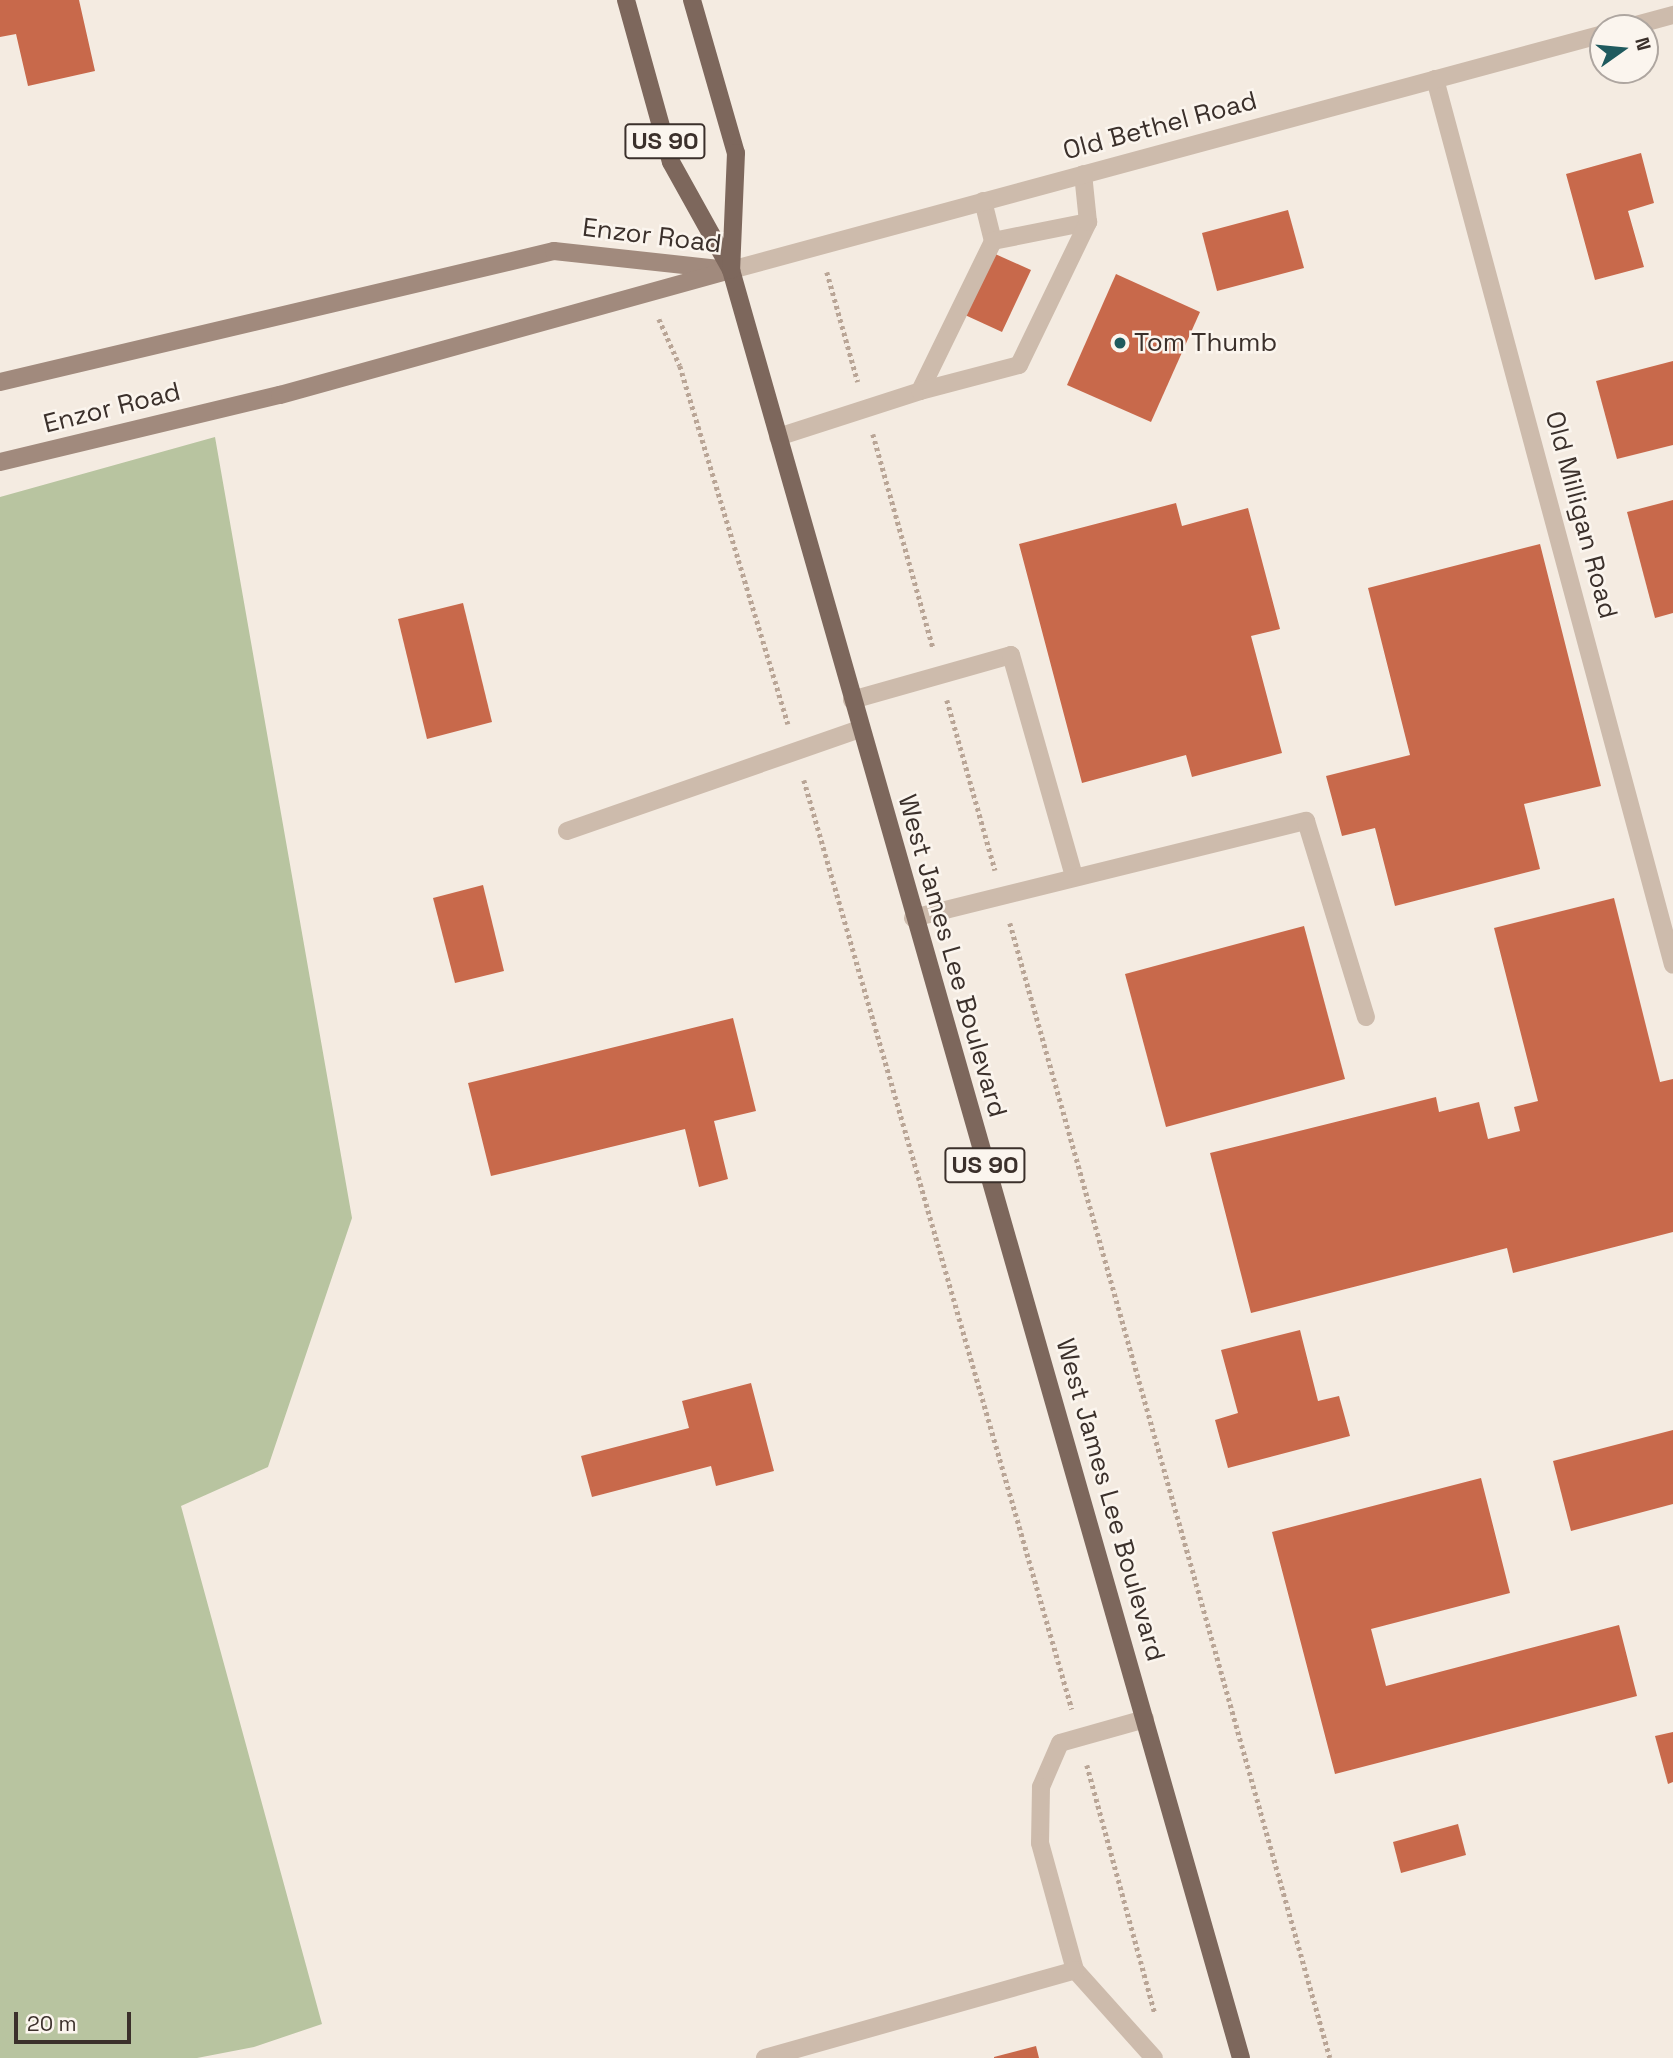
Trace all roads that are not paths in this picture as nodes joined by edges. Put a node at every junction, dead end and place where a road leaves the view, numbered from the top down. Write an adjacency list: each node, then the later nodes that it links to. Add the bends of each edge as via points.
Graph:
1 (626, 0): 9 (main road, West James Lee Boulevard / US 90, via 671,162)
2 (692, 0): 9 (main road, West James Lee Boulevard / US 90, via 736,153)
3 (1589, 38): 4 (street, Old Bethel Road)
4 (1435, 79): 5 (street, Old Bethel Road); 19 (street, Old Milligan Road)
5 (1083, 174): 6 (street, Old Bethel Road); 7 (street)
6 (983, 201): 8 (street); 9 (street, Old Bethel Road)
7 (1088, 222): 8 (street); 11 (street, via 1019,365)
8 (993, 241): 11 (street)
9 (731, 270): 10 (main road, Enzor Road, via 554,251); 12 (main road, West James Lee Boulevard / US 90); 13 (main road, Enzor Road, via 280,395)
10 (0, 382)
11 (920, 391): 12 (street)
12 (778, 437): 14 (main road, West James Lee Boulevard / US 90)
13 (0, 462)
14 (852, 700): 15 (main road, West James Lee Boulevard / US 90); 17 (street, via 1011,655)
15 (860, 729): 16 (street); 18 (main road, West James Lee Boulevard / US 90)
16 (567, 831)
17 (1074, 876): 18 (street); 20 (street, via 1306,821)
18 (913, 918): 21 (main road, West James Lee Boulevard / US 90)
19 (1673, 965)
20 (1366, 1017)
21 (1145, 1719): 22 (street, via 1059,1744 1041,1787 1040,1843); 23 (main road, West James Lee Boulevard / US 90)
22 (1075, 1970): 24 (street); 25 (street)
23 (1239, 2057)
24 (765, 2058)
25 (1154, 2058)

